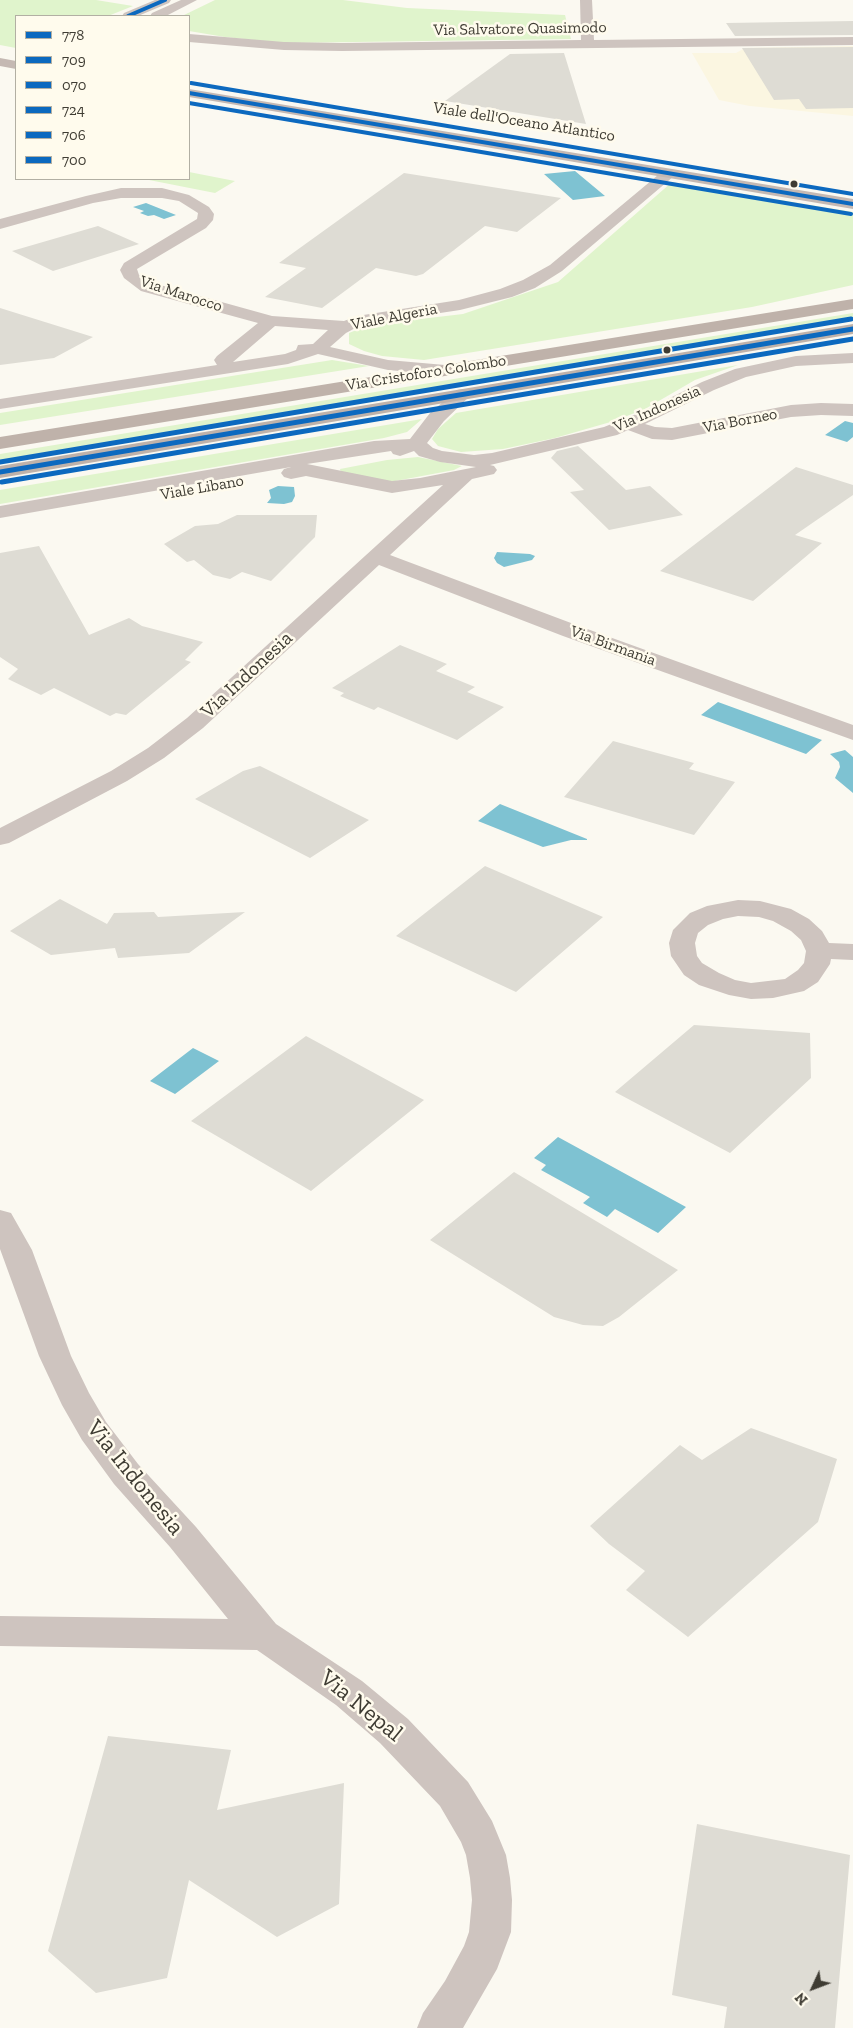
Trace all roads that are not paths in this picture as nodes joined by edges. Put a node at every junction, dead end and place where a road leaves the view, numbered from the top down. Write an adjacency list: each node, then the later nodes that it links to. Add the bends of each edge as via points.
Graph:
1 (141, 0): 4 (street)
2 (191, 0): 5 (street)
3 (586, 0): 10 (street)
4 (162, 1): 5 (street); 6 (street)
5 (179, 6): 7 (street)
6 (130, 15)
7 (158, 15)
8 (190, 38): 10 (street, Via Salvatore Quasimodo, via 326,47)
9 (853, 41): 10 (street, Via Salvatore Quasimodo)
10 (588, 43)
11 (0, 52): 12 (main road)
12 (15, 55)
13 (0, 62): 14 (main road)
14 (15, 65)
15 (190, 84): 18 (main road, Viale dell'Oceano Atlantico)
16 (190, 93): 17 (main road, Viale dell'Oceano Atlantico)
17 (661, 172): 19 (main road, Viale dell'Oceano Atlantico); 23 (street, Viale Algeria, via 573,246 550,272 529,284 460,305)
18 (853, 194)
19 (853, 204)
20 (0, 224): 22 (street, Via Marocco, via 121,193 153,192 184,198 204,210 205,220 130,266 130,276 153,289)
21 (853, 304): 29 (main road, Via Cristoforo Colombo)
22 (271, 321): 23 (street); 27 (street)
23 (336, 326): 25 (street, Viale Algeria)
24 (853, 329): 30 (main road, Via Cristoforo Colombo)
25 (309, 349): 27 (street, Viale Algeria, via 288,359); 29 (street, via 376,362)
26 (853, 358): 34 (street, Via Indonesia, via 796,361 741,373)
27 (226, 364): 31 (street, Viale Algeria); 32 (street, Viale Algeria)
28 (853, 366): 34 (street, Via Indonesia, via 767,376)
29 (445, 370): 35 (main road, Via Cristoforo Colombo)
30 (463, 394): 36 (street, via 437,417); 39 (main road, Via Cristoforo Colombo)
31 (0, 396)
32 (0, 404)
33 (853, 410): 34 (street, Via Borneo, via 791,411 672,434)
34 (635, 427): 38 (street, Via Indonesia, via 610,443 566,455)
35 (0, 443)
36 (416, 444): 37 (street, Viale Libano, via 374,447); 38 (street, via 433,454)
37 (302, 465): 38 (street, Viale Libano, via 392,487 420,484); 40 (street, Viale Libano)
38 (470, 467): 43 (street, Via Indonesia)
39 (0, 472)
40 (52, 508): 41 (street, Viale Libano); 42 (street, Viale Libano)
41 (0, 512)
42 (0, 523)
43 (375, 556): 44 (street, Via Birmania); 45 (street, Via Indonesia, via 215,706 169,743 119,776)
44 (853, 733)
45 (0, 838)
46 (819, 951): 46 (street, via 813,937 800,925 782,915 760,909 723,910 698,919 686,930 682,942 684,956 693,969 708,980 751,991 794,985 808,976 817,964); 47 (street)
47 (853, 952)
48 (0, 1220): 50 (street, Via Indonesia, via 16,1250 55,1356 94,1432)
49 (0, 1631): 50 (street)
50 (263, 1635): 51 (street, Via Nepal, via 349,1693 394,1731 454,1794 478,1834 490,1878 490,1932 478,1962)
51 (438, 2028)

